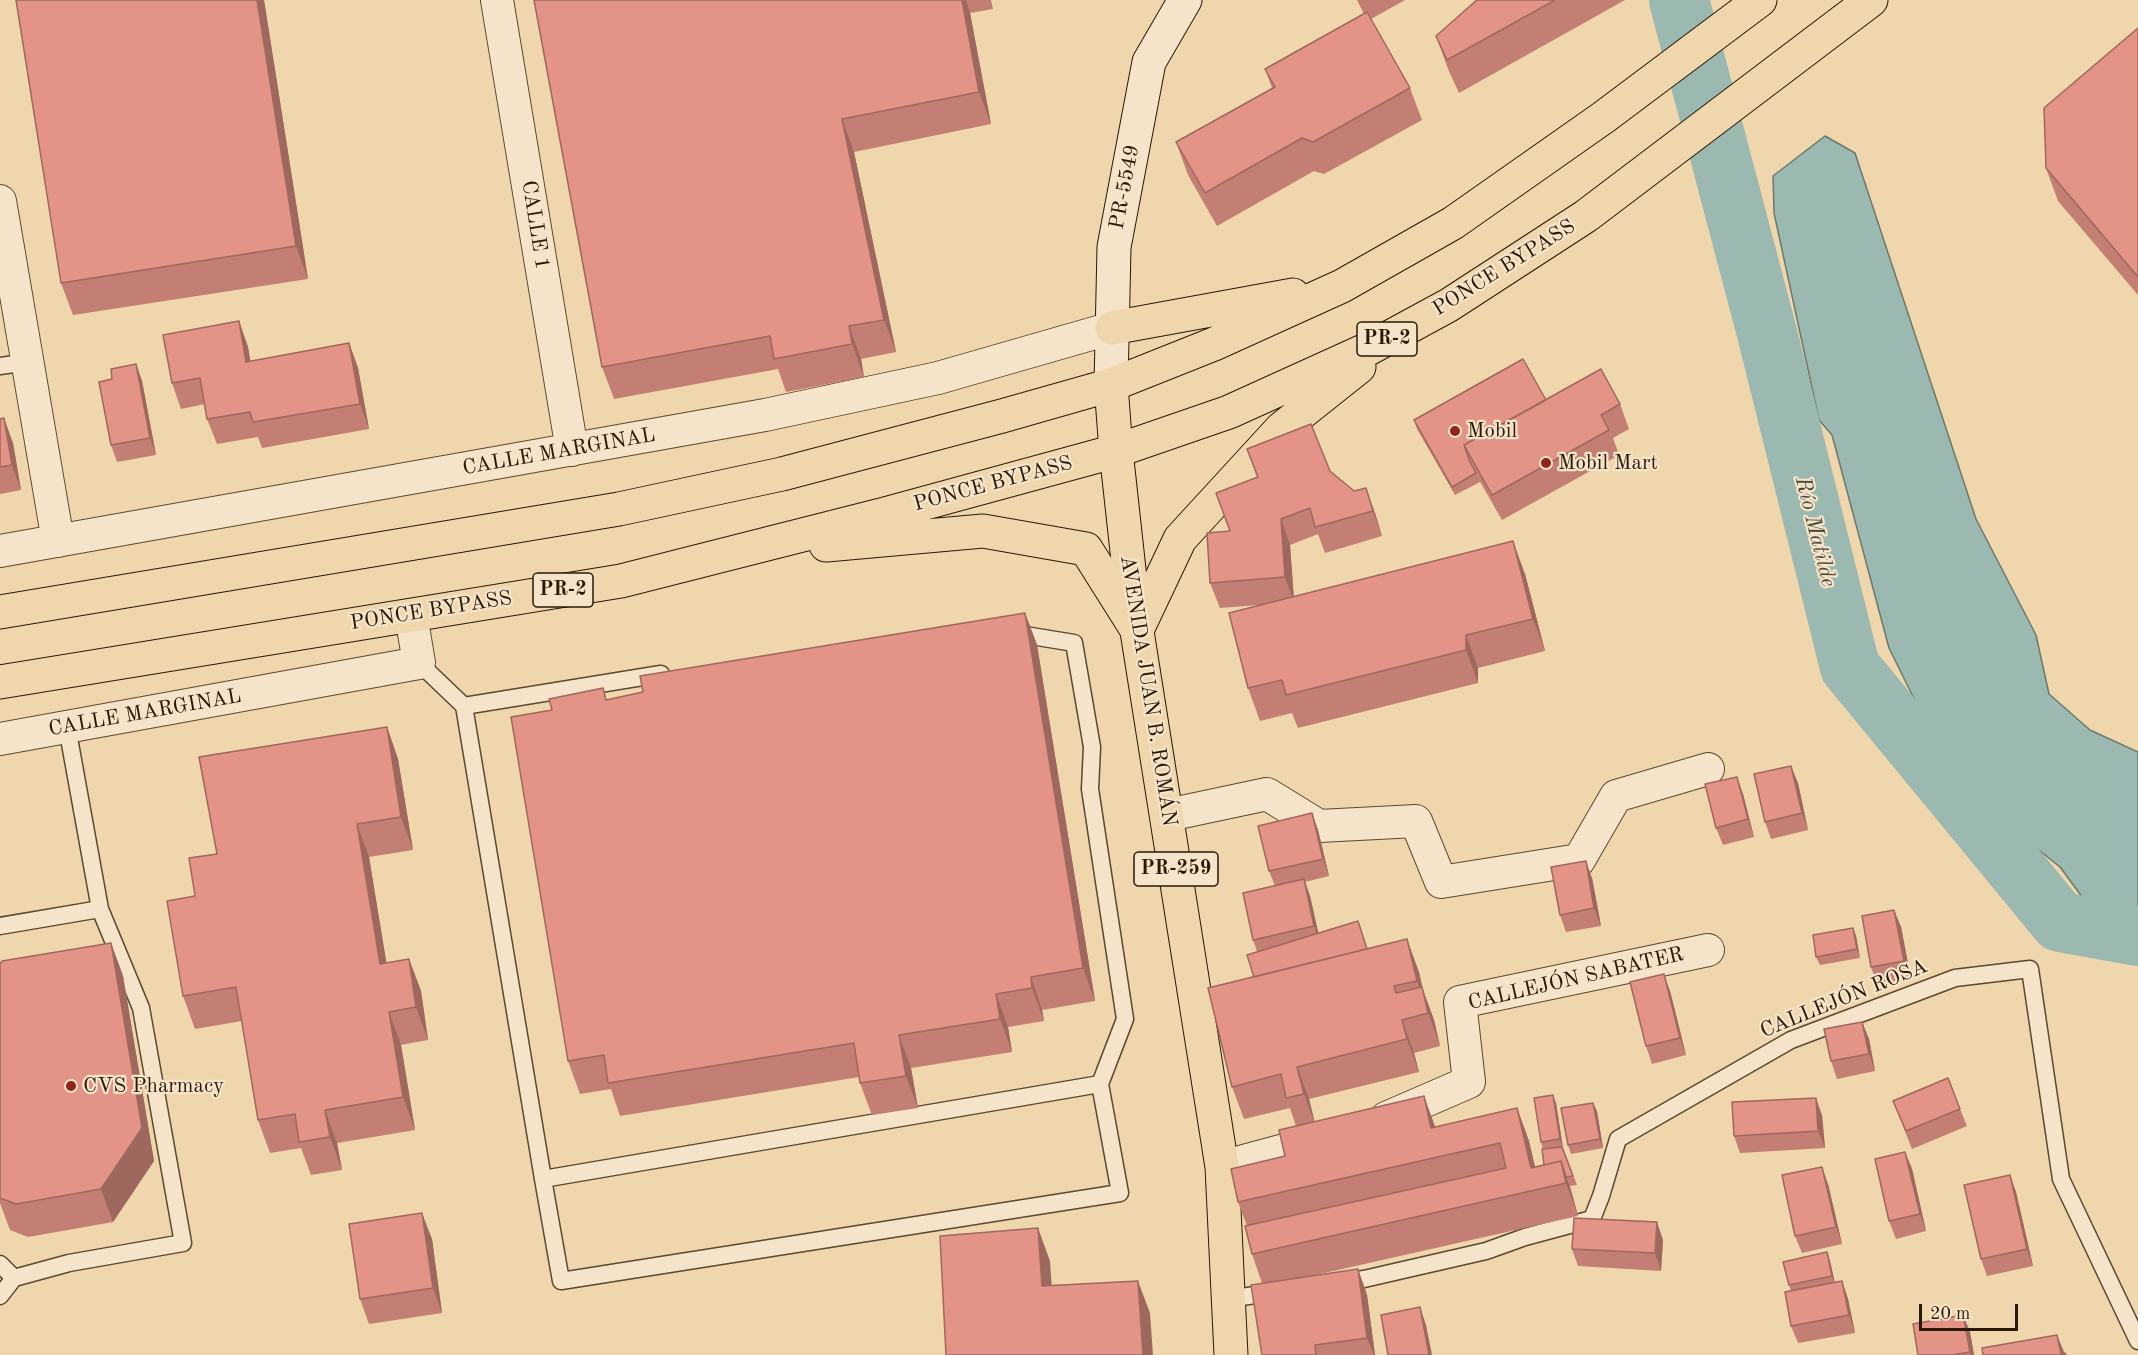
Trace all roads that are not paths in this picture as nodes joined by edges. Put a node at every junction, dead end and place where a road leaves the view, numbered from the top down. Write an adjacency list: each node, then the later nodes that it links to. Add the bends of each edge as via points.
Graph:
1 (497, 0): 11 (street, CALLE 1)
2 (1185, 0): 8 (street, PR-5549, via 1149,62 1114,247)
3 (1760, 0): 6 (main road, via 1453,223)
4 (1863, 6): 7 (main road, PONCE BYPASS / PR-2, via 1586,216)
5 (0, 201): 9 (street)
6 (1342, 286): 8 (main road); 10 (main road)
7 (1412, 325): 12 (main road, PONCE BYPASS / PR-2, via 1229,412); 18 (main road, via 1281,429 1180,538)
8 (1112, 328): 10 (street, PR-5549); 11 (street, CALLE MARGINAL, via 938,378)
9 (14, 364): 13 (street)
10 (1111, 385): 12 (main road, AVENIDA JUAN B. ROMÁN / PR-259); 16 (main road, via 793,471 619,509)
11 (572, 450): 13 (street, CALLE MARGINAL)
12 (1116, 451): 15 (main road, PONCE BYPASS / PR-2); 18 (main road, AVENIDA JUAN B. ROMÁN / PR-259)
13 (58, 540): 14 (street, CALLE MARGINAL)
14 (0, 551)
15 (726, 555): 17 (main road, PONCE BYPASS / PR-2, via 621,581); 18 (main road, via 983,531 1086,549)
16 (0, 612)
17 (411, 615): 20 (street); 22 (main road, PONCE BYPASS / PR-2)
18 (1137, 630): 27 (main road, AVENIDA JUAN B. ROMÁN / PR-259)
19 (1001, 631): 31 (lane, via 1074,643 1092,747 1090,789 1125,1019)
20 (419, 663): 23 (lane); 24 (street, CALLE MARGINAL)
21 (676, 671): 23 (lane)
22 (0, 682)
23 (464, 706): 33 (lane)
24 (67, 727): 25 (street, CALLE MARGINAL); 28 (lane)
25 (0, 739)
26 (1708, 769): 27 (street, via 1616,796 1579,860 1441,882 1416,821 1319,826 1267,794)
27 (1168, 815): 32 (main road, AVENIDA JUAN B. ROMÁN / PR-259)
28 (100, 909): 29 (lane); 35 (lane, via 141,1008 183,1243 69,1263)
29 (0, 926)
30 (1708, 950): 32 (street, CALLEJÓN SABATER, via 1460,1002 1469,1082 1353,1132)
31 (1100, 1084): 33 (lane); 33 (lane, via 1120,1193 561,1281)
32 (1221, 1167): 39 (main road, AVENIDA JUAN B. ROMÁN / PR-259)
33 (543, 1179)
34 (0, 1264): 35 (lane)
35 (14, 1278): 38 (lane)
36 (1319, 1286): 40 (lane, CALLEJÓN ROSA, via 1486,1251 1592,1219 1618,1139 1791,1040 1955,978 2030,969 2061,1179)
37 (1296, 1289): 39 (lane)
38 (0, 1296)
39 (1228, 1299): 41 (main road, AVENIDA JUAN B. ROMÁN / PR-259)
40 (2138, 1341)
41 (1231, 1355)

